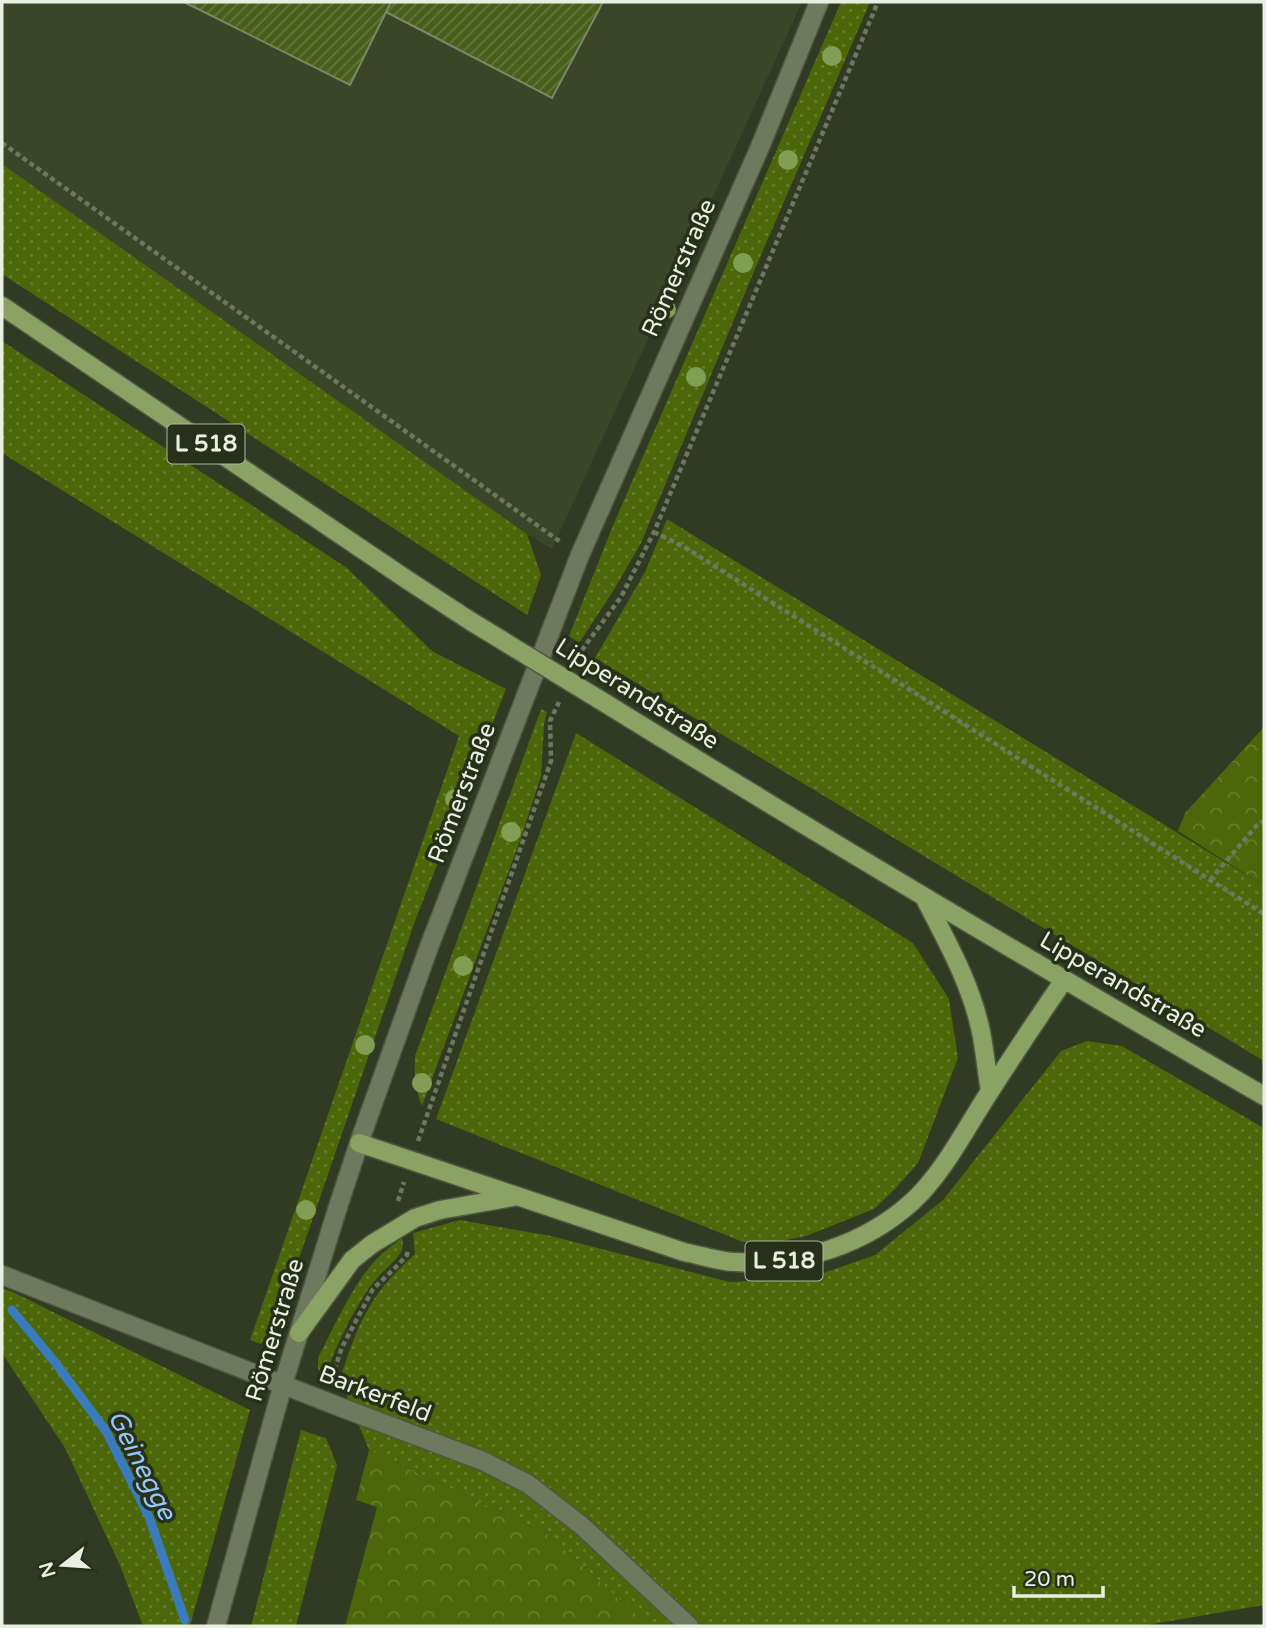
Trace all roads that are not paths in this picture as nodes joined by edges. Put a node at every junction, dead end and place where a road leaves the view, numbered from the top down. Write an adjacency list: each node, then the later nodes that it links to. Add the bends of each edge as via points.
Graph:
1 (819, 2): 7 (main road, Römerstraße, via 580,555)
2 (2, 306): 3 (main road, Lipperandstraße / L 518, bridge, via 409,582)
3 (923, 895): 4 (main road, Lipperandstraße / L 518); 5 (main road, via 970,994)
4 (1064, 980): 5 (main road, L 518); 6 (main road, Lipperandstraße / L 518)
5 (990, 1091): 8 (main road, L 518, via 937,1174 913,1201 878,1227 832,1250 785,1261 734,1263 684,1252)
6 (1264, 1096)
7 (359, 1143): 8 (main road, L 518); 10 (main road, Römerstraße)
8 (516, 1197): 10 (main road, L 518, via 415,1218 372,1244 352,1260)
9 (2, 1275): 11 (main road, Barkerfeld)
10 (299, 1333): 11 (main road, Römerstraße)
11 (283, 1384): 12 (main road, Römerstraße); 13 (main road, Barkerfeld, via 483,1461 528,1484)
12 (216, 1626)
13 (689, 1626)

